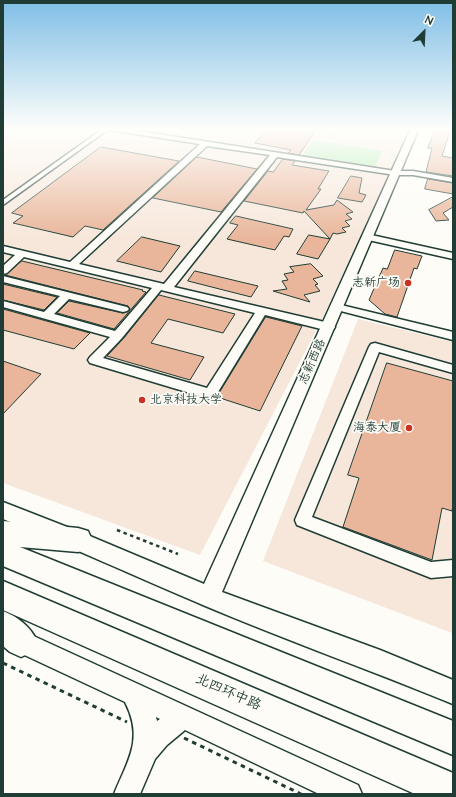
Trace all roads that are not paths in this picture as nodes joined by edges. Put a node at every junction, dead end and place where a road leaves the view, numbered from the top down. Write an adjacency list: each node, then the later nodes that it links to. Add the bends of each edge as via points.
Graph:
1 (56, 165): 8 (street)
2 (182, 165): 13 (street)
3 (266, 165): 16 (street)
4 (346, 165): 6 (street)
5 (399, 165): 6 (street, 志新西路)
6 (395, 173): 7 (street); 9 (street, 志新西路)
7 (453, 180)
8 (3, 203)
9 (367, 238): 12 (street); 19 (street, 志新西路)
10 (3, 249): 11 (street)
11 (23, 253): 13 (street); 14 (street)
12 (453, 256)
13 (71, 266): 16 (street)
14 (3, 271)
15 (3, 279): 17 (street)
16 (163, 287): 21 (street); 24 (street)
17 (67, 295): 20 (street); 22 (street)
18 (3, 304): 22 (street)
19 (337, 307): 23 (street, 志新西路); 25 (street)
20 (123, 309)
21 (262, 311): 23 (street); 24 (street, via 210,394 94,360)
22 (46, 316): 24 (street)
23 (329, 327): 33 (street, 志新西路)
24 (118, 335)
25 (453, 336)
26 (453, 369): 31 (street, via 375,347 303,520 431,570)
27 (3, 510): 29 (street)
28 (3, 533): 29 (highway)
29 (78, 540): 33 (street)
30 (3, 552): 38 (highway)
31 (453, 568)
32 (3, 595): 40 (highway, 北四环中路)
33 (209, 597): 35 (street)
34 (8, 641): 36 (street)
35 (453, 692)
36 (133, 693): 37 (street); 39 (street, via 143,710 146,723)
37 (183, 727): 39 (street, via 158,736); 42 (street)
38 (453, 738)
39 (146, 750): 41 (street)
40 (453, 792)
41 (127, 794)
42 (349, 794)

